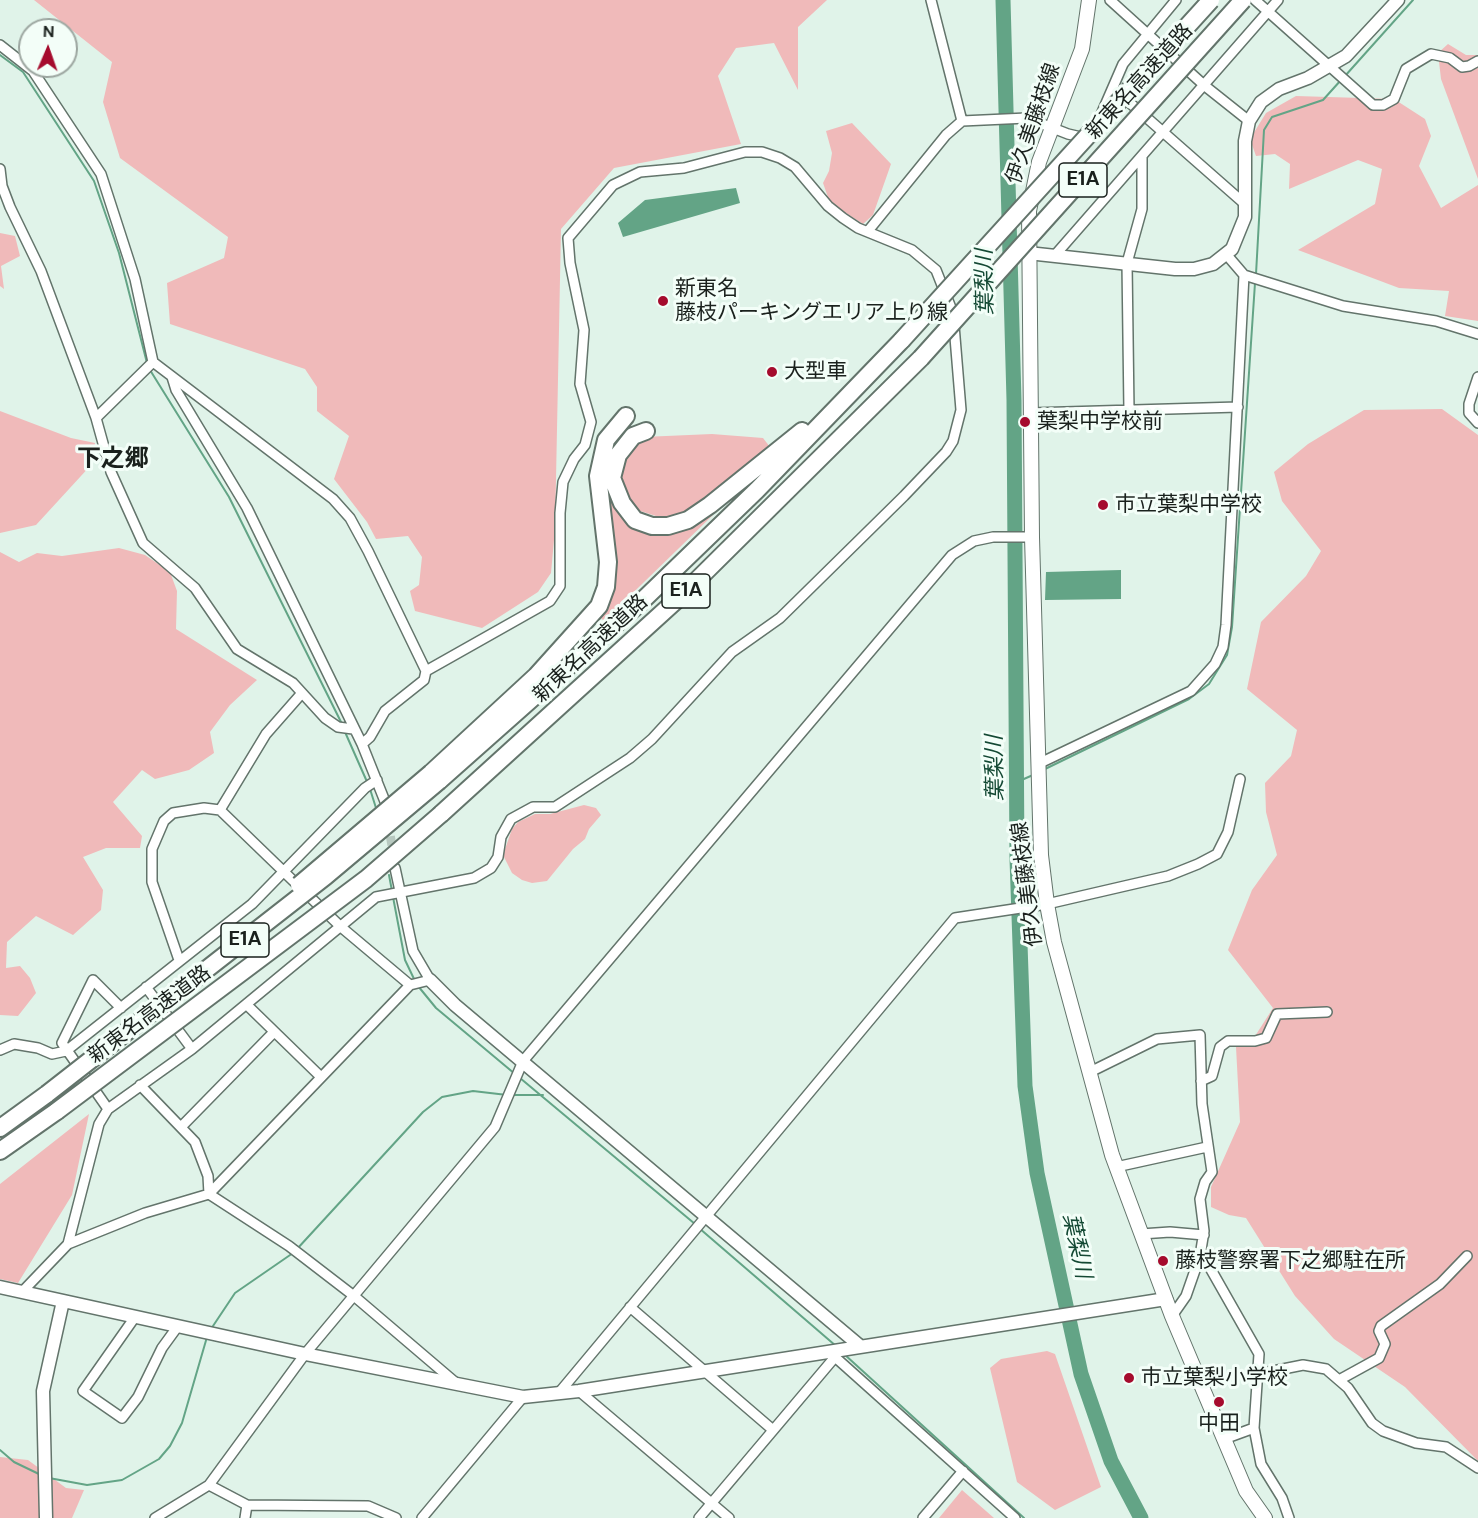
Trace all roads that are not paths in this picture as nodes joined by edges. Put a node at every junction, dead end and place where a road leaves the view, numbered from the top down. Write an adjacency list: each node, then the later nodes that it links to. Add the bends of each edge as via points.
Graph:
1 (931, 0): 17 (street)
2 (1089, 0): 19 (main road, 伊久美藤枝線, via 1083,49)
3 (1110, 0): 11 (street)
4 (1176, 0): 11 (street)
5 (1211, 0): 34 (highway, 新東名高速道路 / E1A, bridge)
6 (1243, 0): 78 (highway, 新東名高速道路 / E1A, bridge, via 921,358 682,595 441,814 347,893)
7 (1255, 0): 10 (street)
8 (1278, 0): 10 (street)
9 (1398, 0): 14 (street, via 1364,39)
10 (1268, 11): 14 (street); 15 (street)
11 (1146, 34): 15 (street); 16 (street, via 1123,64)
12 (0, 45): 31 (street, via 33,71 101,174 135,279)
13 (1478, 61): 14 (street, via 1462,67 1450,58 1431,54 1406,69 1394,99 1383,105 1373,105)
14 (1330, 66): 18 (street, via 1279,89 1261,102)
15 (1205, 86): 18 (street); 20 (street)
16 (1112, 87): 19 (street, via 1101,116 1089,133 1081,137); 20 (street)
17 (962, 121): 19 (street, via 1018,118); 24 (street, via 946,135)
18 (1249, 121): 23 (street, via 1244,155)
19 (1053, 126): 25 (main road, 伊久美藤枝線, via 1031,197)
20 (1163, 132): 21 (street); 23 (street)
21 (1142, 157): 26 (street); 28 (street, via 1142,208)
22 (0, 169): 39 (street, via 2,186 41,271)
23 (1246, 204): 27 (street, via 1237,238)
24 (868, 231): 43 (street, via 828,206 795,167 762,152 745,152 684,168 640,172 613,185 568,238 584,330 580,384 588,406 590,430 563,482 560,586 550,601 538,609); 55 (street, via 926,260 944,286 956,333 961,410 946,452 780,618 732,652 630,758 555,807 533,807 511,819 501,837 498,857 481,875)
25 (1028, 253): 26 (street); 37 (main road, 伊久美藤枝線)
26 (1056, 254): 28 (street)
27 (1226, 254): 28 (street, via 1213,264 1194,269); 29 (street)
28 (1127, 262): 36 (street)
29 (1244, 275): 30 (street, via 1343,306 1436,321); 35 (street)
30 (1478, 334)
31 (153, 362): 32 (street); 39 (street)
32 (172, 377): 43 (street, via 312,482 350,518); 45 (street, via 247,508)
33 (1478, 377): 40 (street, via 1469,413)
34 (850, 393): 41 (highway, via 710,505 688,520 668,526 635,520 622,503 612,478 618,455 633,436); 48 (highway, 新東名高速道路 / E1A, via 643,600)
35 (1238, 407): 36 (street); 47 (street, via 1227,625 1215,664 1191,690)
36 (1129, 411): 37 (street)
37 (1030, 413): 42 (main road, 伊久美藤枝線)
38 (626, 416): 48 (highway, via 606,440 598,476 608,562 606,587 599,606)
39 (96, 418): 44 (street, via 104,453 143,543 195,588 237,649 293,682)
40 (1478, 423)
41 (646, 431)
42 (1032, 537): 47 (main road, 伊久美藤枝線); 69 (street, via 974,541 952,555)
43 (426, 671): 46 (street, via 424,680 385,711)
44 (302, 693): 45 (street, via 338,727); 52 (street, via 266,734)
45 (353, 729): 46 (street)
46 (362, 744): 50 (street)
47 (1038, 764): 56 (main road, 伊久美藤枝線)
48 (435, 777): 76 (highway, 新東名高速道路 / E1A, bridge, via 232,950)
49 (1240, 779): 56 (street, via 1228,832 1217,854 1168,876)
50 (377, 780): 51 (street); 54 (street)
51 (386, 804)
52 (220, 810): 54 (street); 58 (street, via 204,808 173,813 164,820 152,849 152,882)
53 (395, 868): 55 (street)
54 (284, 872): 57 (street); 58 (street, via 252,904)
55 (401, 892): 57 (street, via 376,897); 59 (street, via 413,951)
56 (1043, 905): 70 (main road, 伊久美藤枝線); 81 (street, via 955,918)
57 (341, 927): 60 (street); 62 (street)
58 (179, 960): 61 (street)
59 (430, 980): 60 (street); 69 (street)
60 (410, 985): 71 (street)
61 (146, 987): 63 (street); 66 (street)
62 (247, 1005): 65 (street); 66 (street)
63 (121, 1008): 68 (street); 68 (street, via 93,980 62,1043)
64 (1327, 1012): 72 (street, via 1277,1014 1266,1038 1228,1041 1220,1047 1212,1076)
65 (274, 1032): 71 (street); 75 (street)
66 (192, 1049): 73 (street)
67 (0, 1050): 68 (street, via 14,1044 52,1054)
68 (66, 1051): 74 (street)
69 (523, 1061): 81 (street); 89 (street, via 495,1127)
70 (1090, 1072): 72 (street, via 1157,1039 1200,1035); 79 (main road, 伊久美藤枝線)
71 (321, 1077): 80 (street)
72 (1202, 1081): 77 (street)
73 (140, 1085): 74 (street); 75 (street)
74 (108, 1109): 84 (street, via 99,1124)
75 (181, 1127): 80 (street, via 201,1153)
76 (0, 1128)
77 (1208, 1147): 79 (street); 83 (street, via 1212,1172 1200,1199)
78 (1, 1151)
79 (1116, 1167): 82 (main road, 伊久美藤枝線)
80 (209, 1194): 84 (street, via 145,1213); 89 (street, via 289,1246)
81 (706, 1215): 92 (street); 96 (street)
82 (1141, 1234): 83 (street); 90 (main road, 伊久美藤枝線)
83 (1204, 1235): 85 (street)
84 (68, 1244): 88 (street)
85 (1201, 1252): 93 (street, via 1186,1296); 100 (street, via 1258,1354)
86 (1467, 1256): 101 (street, via 1440,1284 1381,1326 1384,1344 1379,1358)
87 (0, 1287): 88 (street)
88 (22, 1292): 91 (street)
89 (354, 1296): 97 (street); 102 (street)
90 (1166, 1299): 93 (main road, 伊久美藤枝線); 96 (street)
91 (63, 1301): 94 (street); 114 (street, via 43,1391)
92 (630, 1307): 99 (street); 104 (street)
93 (1172, 1316): 108 (main road, 伊久美藤枝線)
94 (135, 1317): 95 (street); 95 (street, via 83,1391 122,1418)
95 (178, 1326): 97 (street)
96 (860, 1346): 98 (street)
97 (305, 1354): 102 (street); 111 (street)
98 (835, 1354): 99 (street); 107 (street); 110 (street)
99 (706, 1371): 103 (street); 107 (street)
100 (1258, 1374): 101 (street, via 1316,1365); 106 (street)
101 (1339, 1380): 109 (street, via 1364,1414 1383,1431 1416,1443 1446,1447)
102 (457, 1385): 105 (street)
103 (579, 1391): 104 (street); 112 (street)
104 (558, 1394): 105 (street)
105 (523, 1396): 118 (street)
106 (1254, 1428): 108 (street); 124 (street, via 1261,1464)
107 (773, 1430): 112 (street)
108 (1224, 1439): 123 (main road, 伊久美藤枝線, via 1246,1491)
109 (1478, 1468)
110 (963, 1471): 121 (street); 122 (street)
111 (209, 1485): 113 (street); 115 (street)
112 (711, 1503): 119 (street); 120 (street)
113 (247, 1505): 116 (street); 117 (street, via 368,1506)
114 (46, 1518)
115 (155, 1518)
116 (245, 1518)
117 (396, 1518)
118 (422, 1518)
119 (699, 1518)
120 (729, 1518)
121 (923, 1518)
122 (1015, 1518)
123 (1265, 1518)
124 (1289, 1518)

